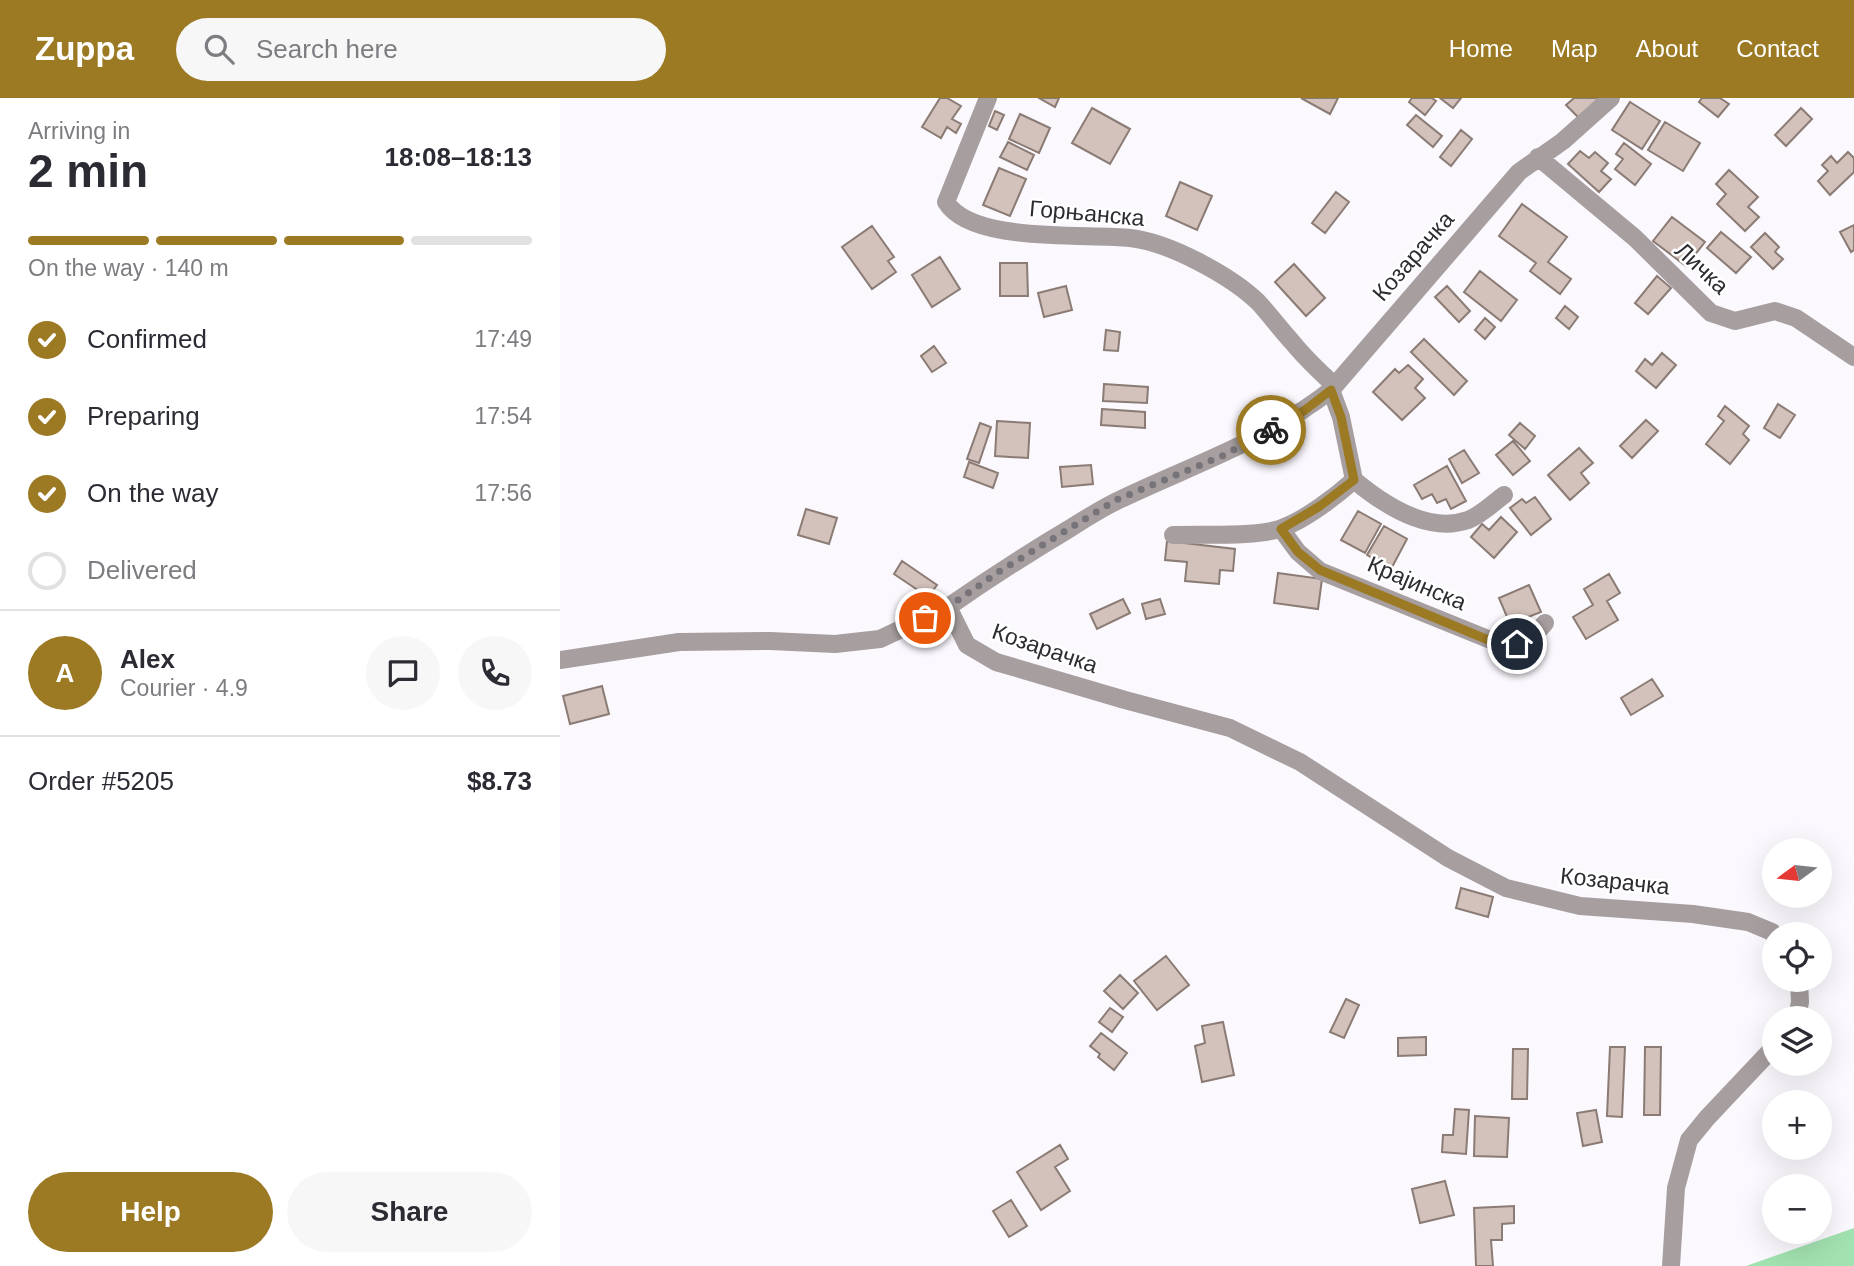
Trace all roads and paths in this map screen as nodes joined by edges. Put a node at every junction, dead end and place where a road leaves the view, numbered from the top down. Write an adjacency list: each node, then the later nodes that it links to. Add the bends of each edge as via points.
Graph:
1 (988, 98): 5 (street, Горњанска, via 946,202 954,213 982,225 1043,236 1131,238 1171,249 1214,271 1257,302)
2 (1611, 98): 3 (street, Козарачка)
3 (1538, 158): 4 (street, Личка, via 1635,238 1711,313 1735,321 1775,311 1796,318); 5 (street, Козарачка, via 1501,192)
4 (1854, 357)
5 (1332, 388): 6 (street); 10 (street, Козарачка, via 1276,428 1222,456 1116,500)
6 (1354, 480): 7 (street, via 1399,511 1451,524 1471,519); 8 (street)
7 (1504, 495)
8 (1281, 529): 9 (street); 11 (street, Крајинска, via 1298,552 1320,570 1493,642 1517,644 1535,635)
9 (1173, 535)
10 (948, 607): 12 (street, via 880,639 835,644 679,642); 13 (street, Козарачка, via 967,645 996,662 1230,727 1300,762 1448,858 1506,888 1580,906 1693,914)
11 (1545, 623)
12 (560, 660)
13 (1762, 928)
14 (1762, 1060): 15 (street, via 1689,1140 1676,1188)
15 (1671, 1266)

